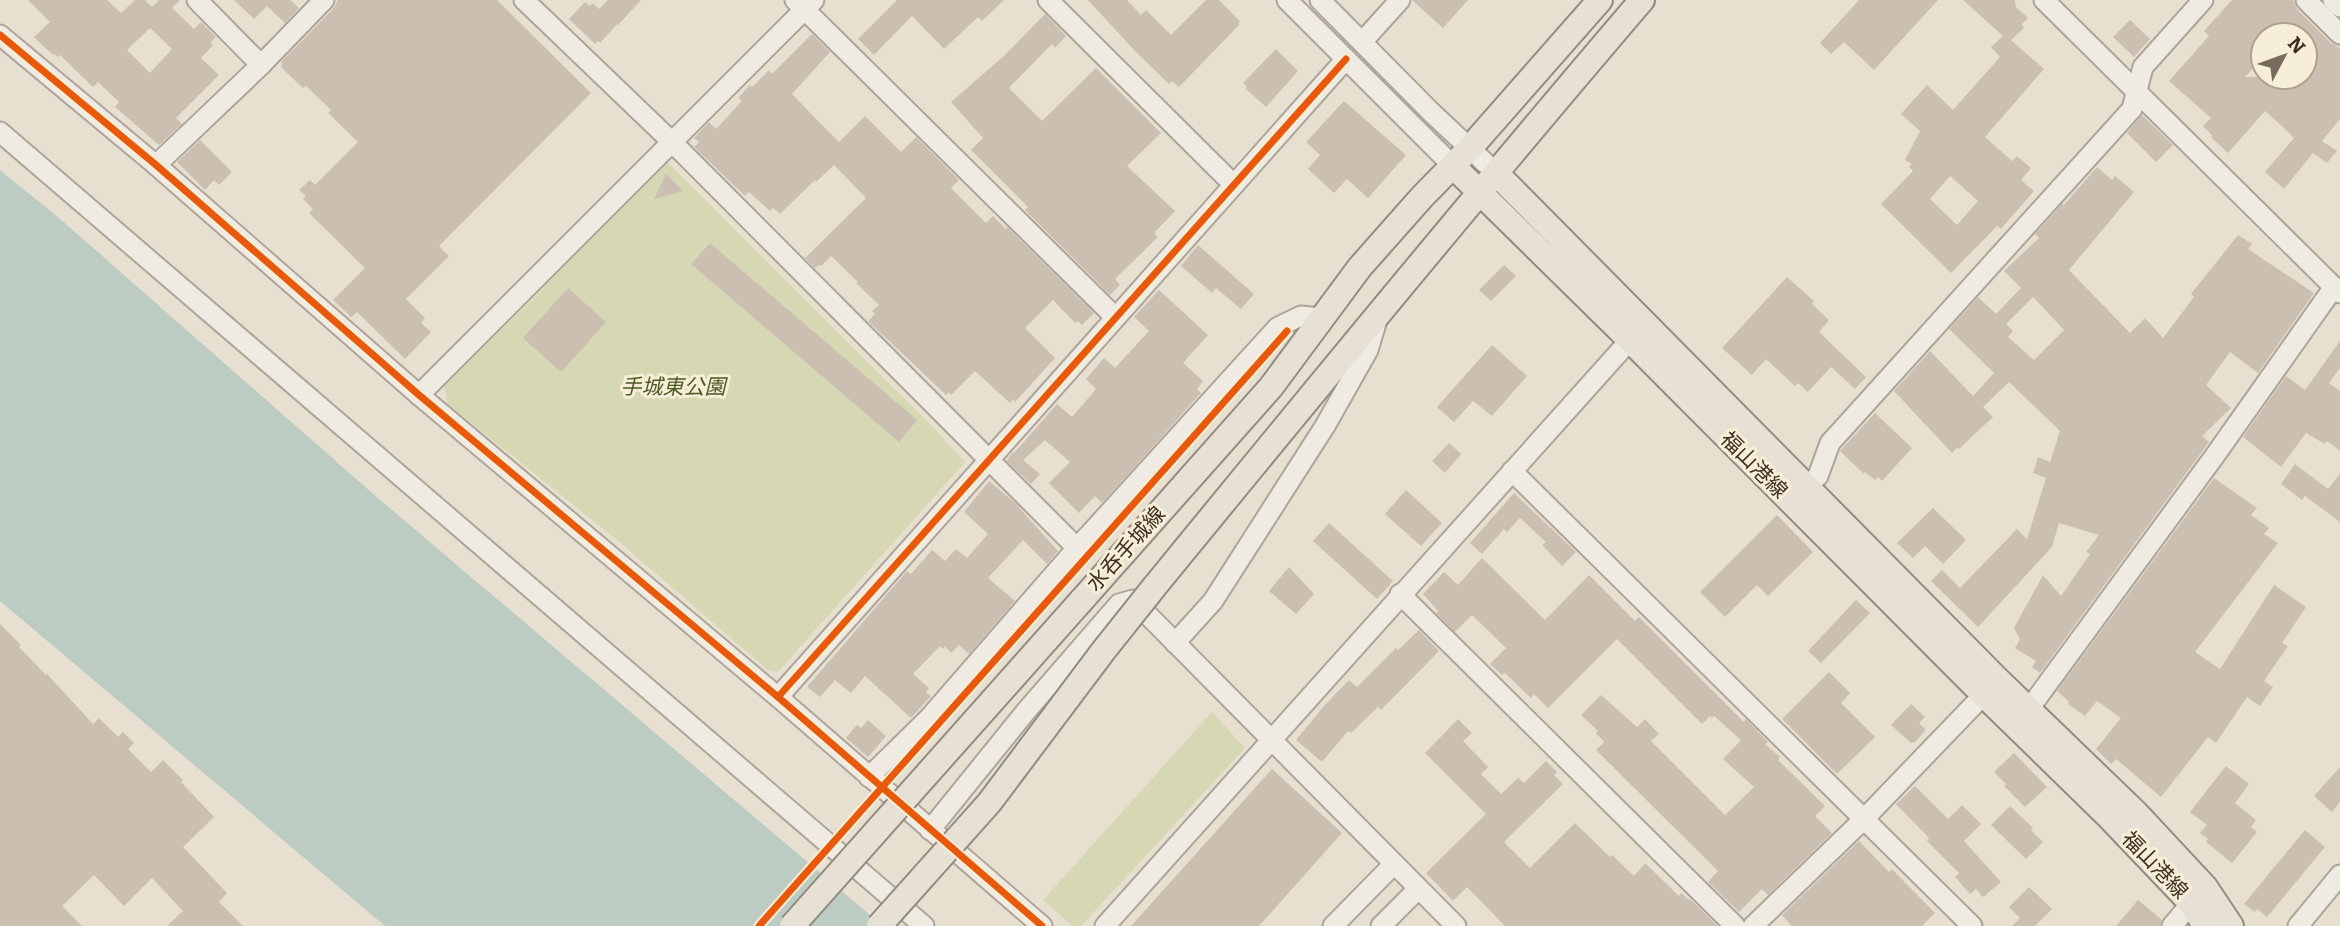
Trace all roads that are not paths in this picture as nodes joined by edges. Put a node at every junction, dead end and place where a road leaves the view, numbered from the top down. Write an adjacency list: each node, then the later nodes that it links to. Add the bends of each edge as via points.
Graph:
1 (197, 0): 18 (street)
2 (324, 0): 18 (street)
3 (524, 0): 21 (street)
4 (1048, 0): 26 (street)
5 (1287, 0): 17 (street)
6 (1320, 0): 16 (street)
7 (1400, 0): 16 (street)
8 (1600, 0): 22 (main road)
9 (1642, 0): 25 (main road)
10 (2043, 0): 19 (street)
11 (2203, 0): 19 (street, via 2143,67)
12 (2306, 0): 14 (street)
13 (805, 3): 21 (street); 30 (street)
14 (2340, 34)
15 (0, 35): 23 (street)
16 (1362, 42): 22 (street)
17 (1346, 59): 24 (street); 26 (street)
18 (261, 65): 23 (street)
19 (2137, 91): 28 (street); 36 (street, via 2132,109 1829,443 1818,476)
20 (0, 132): 53 (street)
21 (672, 142): 33 (street); 34 (street)
22 (1470, 148): 24 (main road); 25 (street)
23 (156, 165): 33 (street)
24 (1453, 166): 27 (main road, 福山港線); 31 (main road, 水呑手城線, via 1360,267)
25 (1496, 173): 27 (main road, 水呑手城線); 32 (main road, 福山港線)
26 (1233, 184): 30 (street)
27 (1480, 194): 29 (main road, 水呑手城線); 32 (main road, 福山港線)
28 (2337, 290): 42 (street)
29 (1380, 309): 39 (street, via 1368,350 1325,426 1213,601); 52 (main road, 水呑手城線, bridge, via 1104,650 989,803)
30 (1115, 317): 34 (street)
31 (1321, 318): 37 (street, via 1301,316 1278,327); 51 (main road, 水呑手城線, bridge, via 1271,387)
32 (1637, 332): 35 (street); 36 (main road, 福山港線); 40 (main road, 福山港線)
33 (419, 395): 41 (street)
34 (989, 458): 37 (street); 41 (street)
35 (1511, 471): 38 (street); 45 (street)
36 (1806, 487): 40 (main road, 福山港線)
37 (1077, 548): 44 (street, via 929,718)
38 (1401, 594): 43 (street); 59 (street)
39 (1175, 643): 43 (street); 46 (street, via 1133,600 1119,604)
40 (1991, 687): 42 (main road, 福山港線); 45 (street); 50 (main road, 福山港線, via 2110,818)
41 (778, 696): 44 (street)
42 (2029, 709): 50 (main road, 福山港線, via 2136,813)
43 (1272, 741): 47 (street); 55 (street)
44 (869, 777): 46 (street)
45 (1864, 819): 60 (street); 61 (street)
46 (930, 830): 54 (street)
47 (1393, 865): 49 (street); 56 (street)
48 (2340, 875): 65 (street)
49 (1418, 889): 57 (street); 58 (street)
50 (2198, 895): 62 (street); 63 (main road, 福山港線); 64 (main road, 福山港線)
51 (792, 926)
52 (879, 926)
53 (924, 926)
54 (1042, 926)
55 (1105, 926)
56 (1333, 926)
57 (1381, 926)
58 (1456, 926)
59 (1735, 926)
60 (1753, 926)
61 (1972, 926)
62 (2172, 926)
63 (2206, 926)
64 (2231, 926)
65 (2298, 926)

